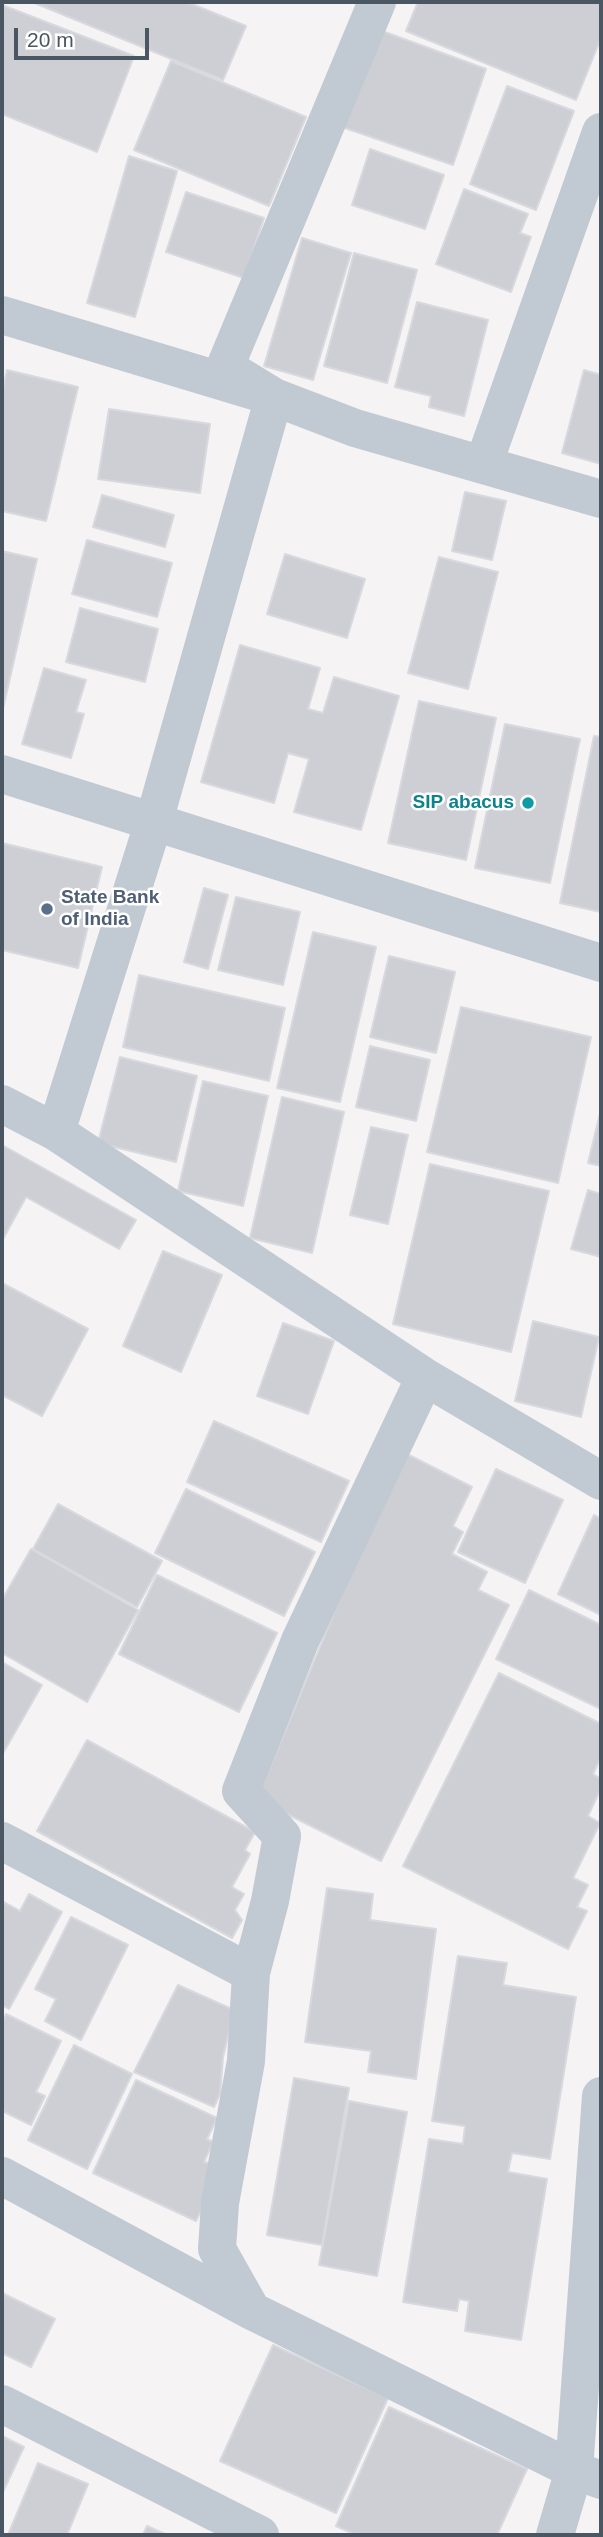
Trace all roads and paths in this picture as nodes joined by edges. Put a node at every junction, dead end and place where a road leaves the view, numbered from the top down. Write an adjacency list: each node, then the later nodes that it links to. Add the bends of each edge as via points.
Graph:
1 (377, 2): 4 (street, via 225,367)
2 (601, 132): 5 (street)
3 (2, 315): 4 (street)
4 (274, 397): 5 (street, via 355,428); 8 (street)
5 (484, 463): 6 (street)
6 (601, 499)
7 (2, 774): 8 (street)
8 (153, 821): 9 (street); 11 (street)
9 (601, 964)
10 (2, 1104): 11 (street)
11 (56, 1132): 12 (street)
12 (425, 1377): 13 (street); 15 (street, via 300,1641 241,1791 282,1836)
13 (601, 1481)
14 (2, 1841): 15 (street)
15 (251, 1973): 18 (street, via 246,2061 216,2249)
16 (601, 2096): 20 (street)
17 (2, 2176): 18 (street)
18 (252, 2311): 20 (street)
19 (2, 2403): 21 (street)
20 (587, 2475): 22 (street)
21 (260, 2535)
22 (555, 2535)

